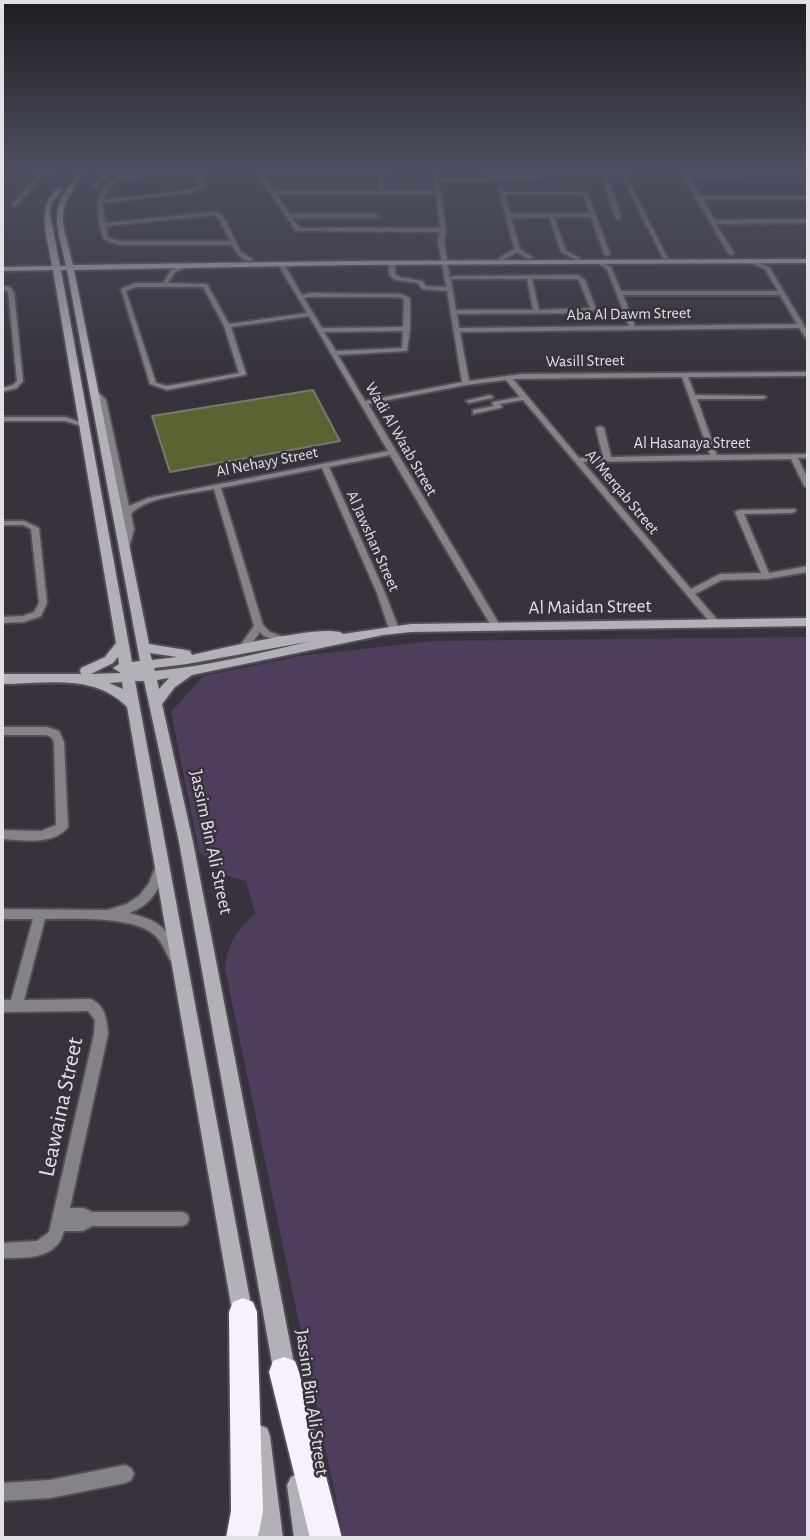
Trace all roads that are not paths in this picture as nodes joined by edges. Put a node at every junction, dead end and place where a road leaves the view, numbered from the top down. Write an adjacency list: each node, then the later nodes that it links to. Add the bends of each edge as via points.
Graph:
1 (52, 240): 12 (street)
2 (64, 240): 24 (street)
3 (107, 240): 11 (street)
4 (231, 240): 11 (street)
5 (443, 240): 36 (street)
6 (514, 240): 13 (street)
7 (560, 240): 14 (street)
8 (602, 240): 17 (street)
9 (657, 240): 21 (street)
10 (724, 240): 16 (street)
11 (233, 243): 15 (street)
12 (54, 248): 34 (street); 38 (street)
13 (517, 250): 18 (street); 19 (street)
14 (564, 252): 20 (street); 22 (street)
15 (239, 253): 25 (street); 26 (street)
16 (732, 253)
17 (607, 254)
18 (501, 258): 19 (street); 36 (street)
19 (530, 258): 22 (street)
20 (578, 258): 21 (street); 22 (street)
21 (666, 258): 23 (street)
22 (553, 259)
23 (808, 259): 37 (street)
24 (74, 260): 32 (street); 32 (street); 34 (street); 45 (street, Jassim Bin Ali Street)
25 (230, 260): 26 (street); 32 (street)
26 (250, 260): 27 (street)
27 (425, 261): 29 (street); 36 (street); 36 (street)
28 (617, 262): 30 (street); 37 (street); 40 (street)
29 (392, 263): 33 (street); 48 (street, via 392,275 397,279)
30 (600, 263): 36 (street); 40 (street)
31 (2, 264): 38 (street)
32 (104, 264): 39 (street); 45 (street)
33 (281, 264): 35 (street); 51 (street, Wadi Al Waab Street)
34 (57, 265): 38 (street); 44 (street)
35 (188, 265): 39 (street); 42 (street)
36 (448, 265): 43 (street); 48 (street)
37 (770, 265): 50 (street)
38 (24, 266): 41 (street); 44 (street)
39 (156, 266): 42 (street)
40 (609, 268): 49 (street)
41 (2, 270)
42 (169, 274): 46 (street)
43 (530, 277): 53 (street); 53 (street, via 581,278 593,309)
44 (60, 280): 77 (street)
45 (73, 282): 70 (street, Jassim Bin Ali Street)
46 (165, 284): 57 (street, via 205,285); 57 (street, via 123,290 153,384 167,388 243,374)
47 (2, 288): 56 (street, via 11,292)
48 (450, 290): 52 (street)
49 (619, 293): 50 (street); 59 (street)
50 (780, 293): 58 (street)
51 (301, 297): 54 (street, Wadi Al Waab Street); 60 (street, via 405,296)
52 (454, 312): 53 (street); 62 (street)
53 (537, 312)
54 (310, 314): 57 (street); 61 (street, Wadi Al Waab Street)
55 (2, 324): 56 (street)
56 (14, 324): 69 (street, via 20,382)
57 (227, 326)
58 (801, 326): 59 (street, Aba Al Dawm Street); 63 (street)
59 (632, 328): 62 (street, Aba Al Dawm Street)
60 (407, 329): 61 (street); 64 (street, via 407,347 401,352)
61 (320, 330): 64 (street, Wadi Al Waab Street)
62 (456, 330): 68 (street)
63 (808, 337)
64 (334, 353): 76 (street, Wadi Al Waab Street)
65 (684, 374): 66 (street, Wasill Street); 67 (street, Wasill Street); 72 (street)
66 (808, 374)
67 (508, 378): 68 (street, Wasill Street); 74 (street, Al Merqab Street)
68 (466, 383): 76 (street, Wasill Street)
69 (2, 390)
70 (94, 391): 92 (street, via 103,400); 97 (street, Jassim Bin Ali Street)
71 (490, 397): 74 (street); 75 (street); 78 (street, via 498,407)
72 (692, 397): 73 (street); 86 (street)
73 (763, 397)
74 (525, 398): 88 (street, Al Merqab Street)
75 (469, 401)
76 (364, 403): 83 (street, Wadi Al Waab Street)
77 (80, 404): 80 (street); 81 (street)
78 (476, 412)
79 (2, 419): 80 (street)
80 (58, 419): 81 (street)
81 (84, 425): 109 (street)
82 (600, 428): 87 (street)
83 (392, 452): 89 (street, Al Nehayy Street); 105 (street, Wadi Al Waab Street)
84 (793, 456): 85 (street, Al Hasanaya Street); 86 (street, Al Hasanaya Street); 91 (street)
85 (808, 456)
86 (714, 457): 87 (street, Al Hasanaya Street)
87 (607, 458): 88 (street, Al Hasanaya Street)
88 (577, 460): 100 (street, Al Merqab Street)
89 (324, 465): 90 (street, Al Nehayy Street); 106 (street, Al Jawshan Street)
90 (217, 486): 93 (street, Al Nehayy Street); 104 (street)
91 (808, 486)
92 (123, 495): 93 (street, Al Nehayy Street); 95 (street)
93 (148, 500): 95 (street, Al Nehayy Street)
94 (792, 512): 99 (street, via 739,512)
95 (127, 514): 97 (street, via 130,533)
96 (2, 523): 101 (street, via 35,528 43,603 38,614)
97 (125, 548): 110 (street, Jassim Bin Ali Street)
98 (808, 569): 99 (street)
99 (765, 576): 100 (street, via 720,578)
100 (690, 593): 103 (street, Al Merqab Street)
101 (2, 620)
102 (808, 622): 103 (street, Al Maidan Street)
103 (716, 624): 105 (street, Al Maidan Street)
104 (259, 626): 108 (street); 111 (street)
105 (496, 627): 106 (street, Al Maidan Street)
106 (394, 629): 107 (street, Al Maidan Street)
107 (372, 633): 108 (street, Al Maidan Street); 115 (street, Al Maidan Street)
108 (284, 640): 111 (street, Al Maidan Street)
109 (122, 644): 116 (street); 117 (street, via 109,660)
110 (143, 647): 112 (street); 114 (street, Jassim Bin Ali Street)
111 (242, 650): 112 (street, Al Maidan Street)
112 (212, 655): 114 (street, Al Maidan Street)
113 (2, 669): 117 (street)
114 (150, 671): 115 (street, Al Maidan Street); 116 (street); 119 (street, Jassim Bin Ali Street)
115 (192, 671): 119 (street, via 170,684)
116 (127, 673): 117 (street); 120 (street)
117 (84, 675): 118 (street); 120 (street, via 112,688)
118 (2, 679)
119 (156, 702): 134 (street, Jassim Bin Ali Street, via 208,955)
120 (134, 706): 123 (street)
121 (2, 731): 122 (street, via 55,734 62,827 46,835)
122 (2, 835)
123 (163, 862): 126 (street, via 155,888 142,901); 127 (street)
124 (2, 914): 125 (street)
125 (40, 915): 126 (street); 129 (street)
126 (109, 915): 127 (street, via 156,928)
127 (180, 968): 133 (street)
128 (2, 1006): 129 (street, Leawaina Street)
129 (16, 1006): 130 (street, Leawaina Street, via 91,1005 100,1018 101,1034)
130 (60, 1219): 131 (street, via 83,1224 90,1219); 132 (street, Leawaina Street, via 56,1236 47,1246)
131 (182, 1219)
132 (2, 1250)
133 (243, 1312): 137 (highway, via 247,1511); 138 (street)
134 (284, 1372): 139 (street, Jassim Bin Ali Street); 140 (highway)
135 (125, 1475): 136 (street, via 50,1489)
136 (2, 1492)
137 (242, 1538)
138 (271, 1538)
139 (306, 1538)
140 (326, 1538)

